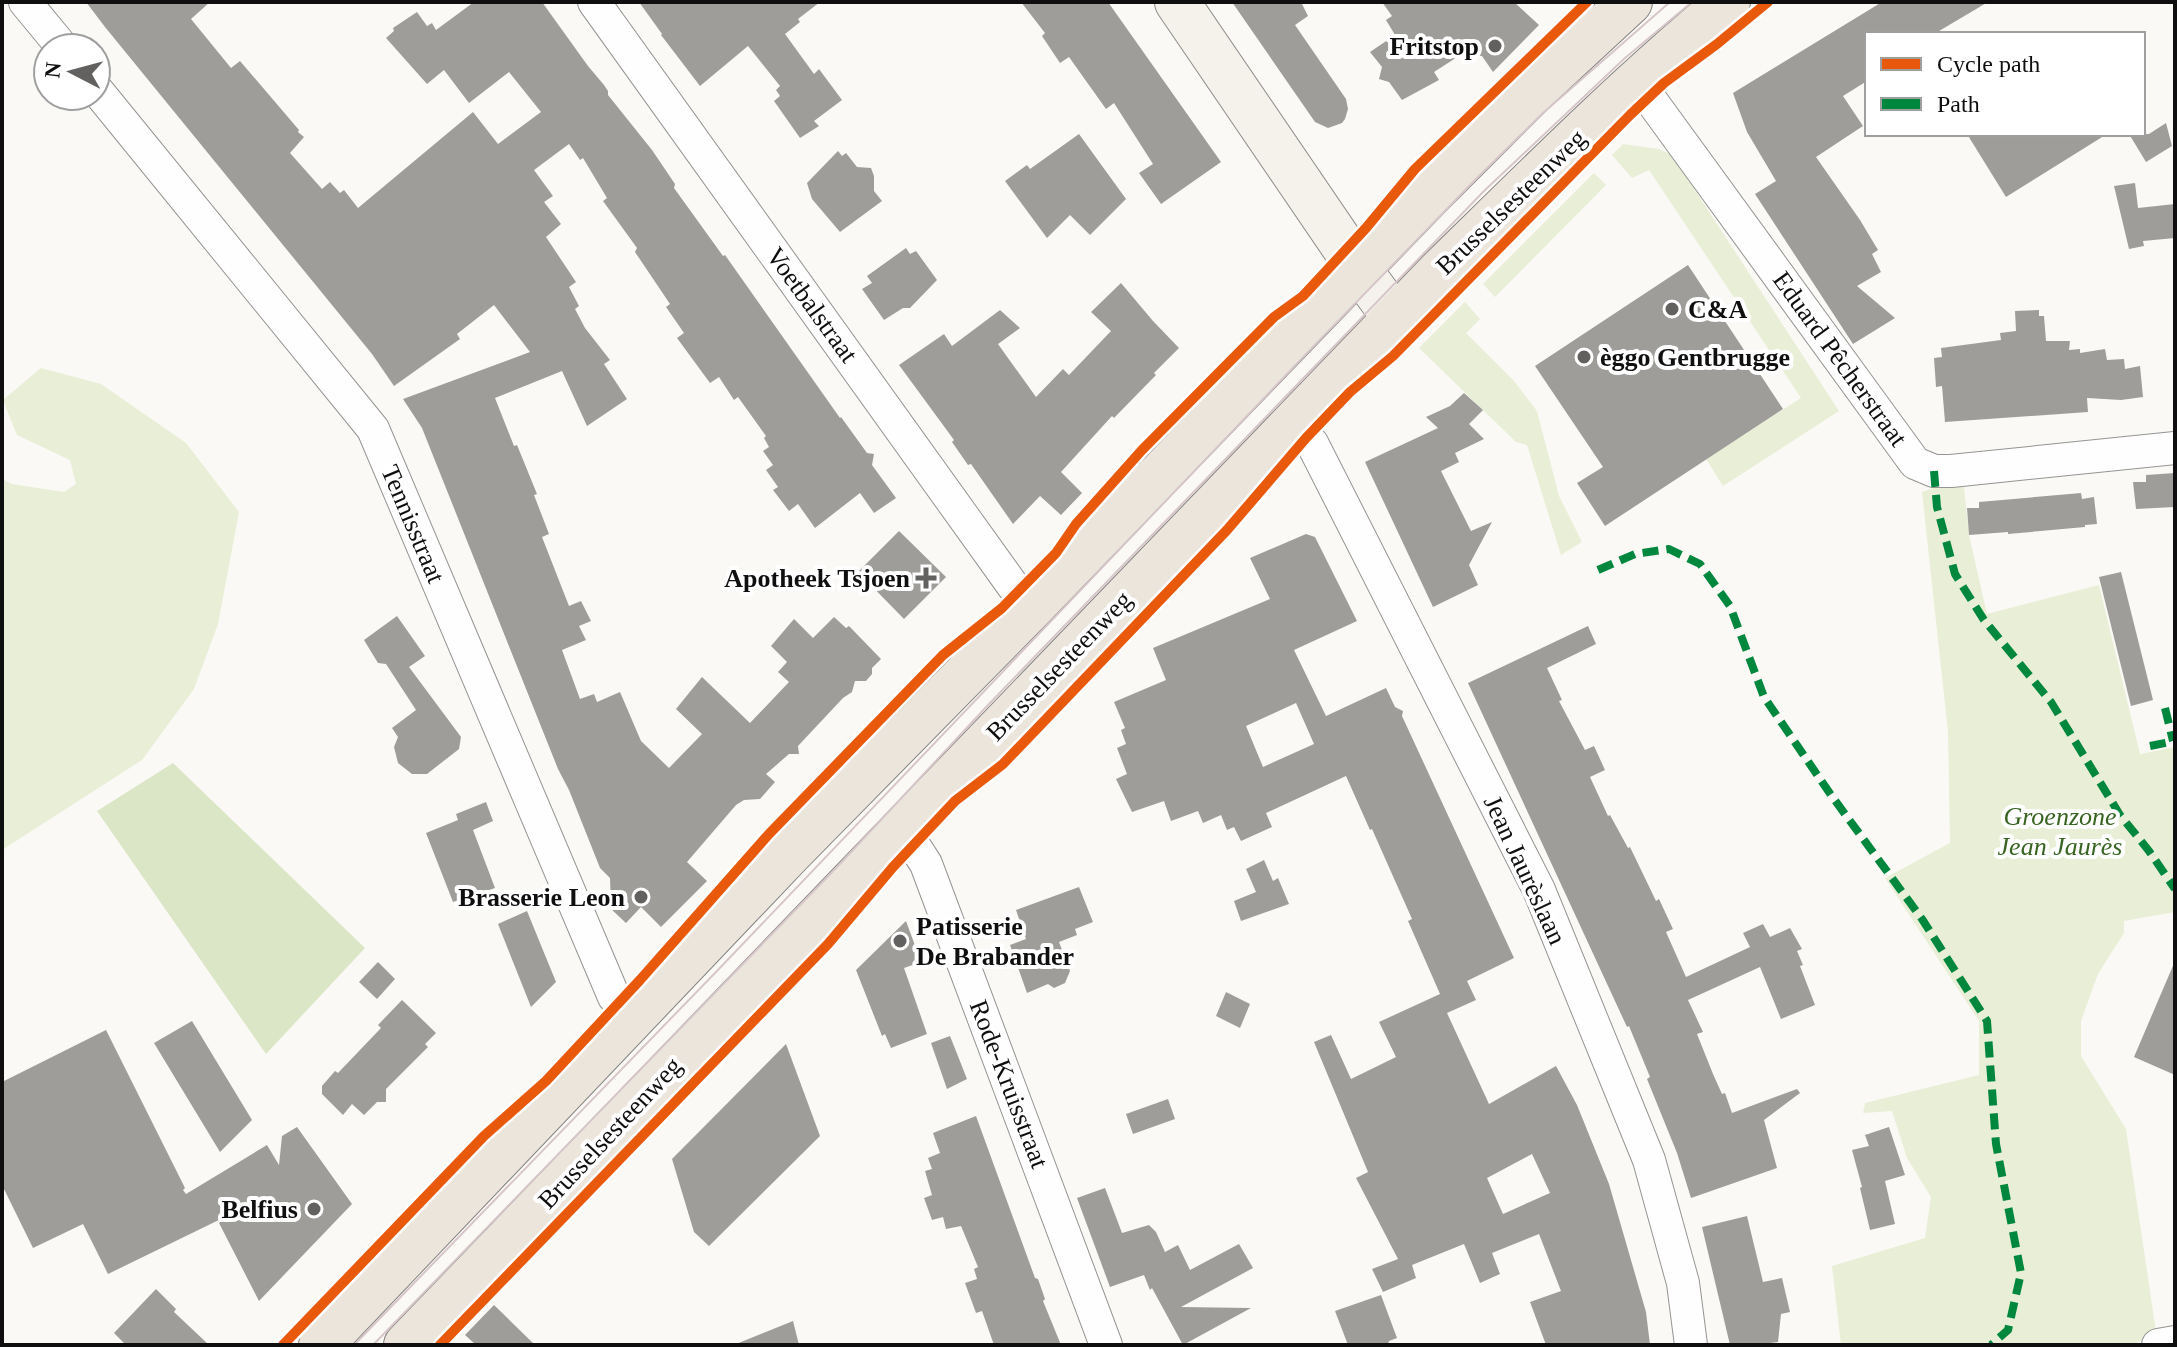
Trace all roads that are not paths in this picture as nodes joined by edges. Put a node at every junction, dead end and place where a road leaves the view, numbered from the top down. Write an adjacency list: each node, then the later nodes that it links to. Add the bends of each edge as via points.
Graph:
1 (25, 2): 6 (street)
2 (594, 2): 13 (street, Voetbalstraat, via 1013,586)
3 (1177, 2): 9 (street)
4 (1630, 2): 9 (main road)
5 (1728, 2): 7 (main road, Brusselsesteenweg)
6 (50, 32)
7 (1637, 81): 10 (main road, Brusselsesteenweg); 12 (street, Eduard Pêcherstraat, via 1915,463 1951,471)
8 (112, 109): 15 (street, Tennisstraat, via 373,429 614,997)
9 (1359, 269): 10 (street); 13 (main road)
10 (1395, 318): 11 (main road, Brusselsesteenweg)
11 (1292, 424): 14 (main road, Brusselsesteenweg); 20 (street, Jean Jaurèslaan, via 1312,443 1539,890 1649,1160 1683,1283)
12 (2175, 448)
13 (1034, 605): 15 (main road)
14 (903, 828): 18 (main road, Brusselsesteenweg); 19 (street, Rode-Kruisstraat, via 926,864)
15 (635, 1017): 17 (main road)
16 (2175, 1342): 21 (street)
17 (321, 1345)
18 (406, 1345)
19 (1106, 1345)
20 (1691, 1345)
21 (2158, 1345)

